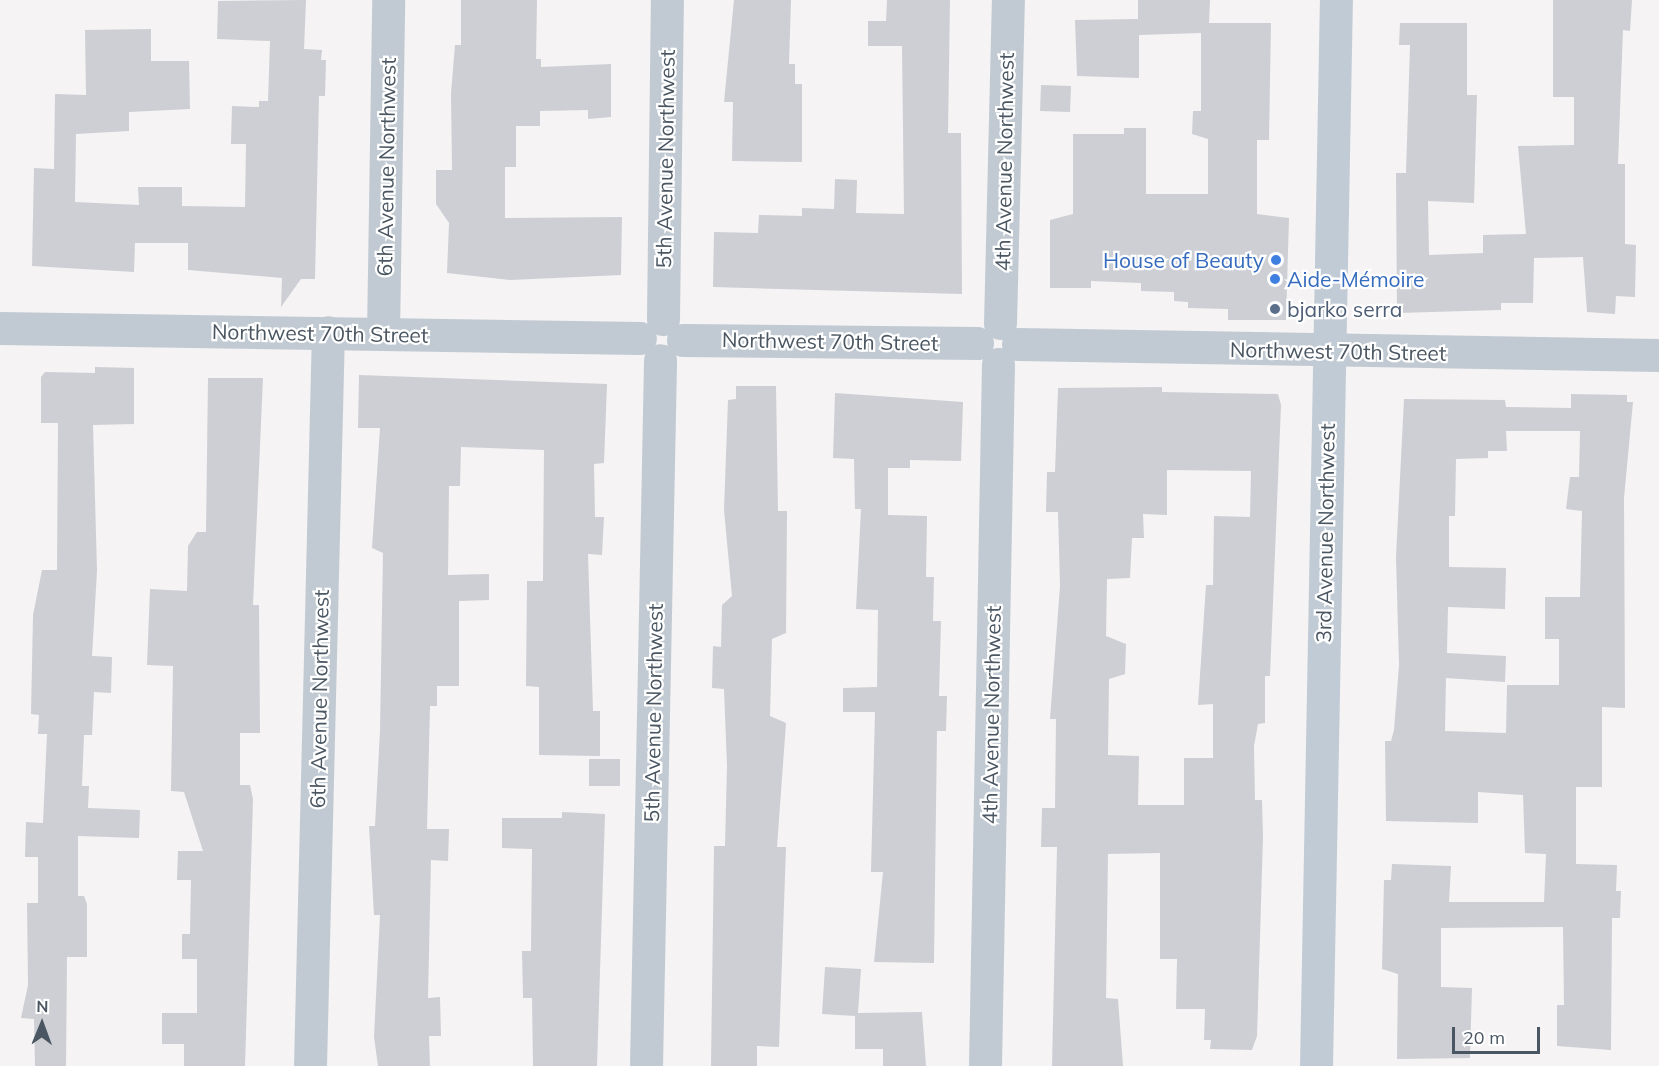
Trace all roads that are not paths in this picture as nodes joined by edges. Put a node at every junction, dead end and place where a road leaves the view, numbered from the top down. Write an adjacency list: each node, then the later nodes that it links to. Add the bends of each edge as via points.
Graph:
1 (388, 0): 7 (street, 6th Avenue Northwest)
2 (667, 0): 8 (street, 5th Avenue Northwest)
3 (1008, 0): 9 (street, 4th Avenue Northwest)
4 (1336, 0): 10 (street, 3rd Avenue Northwest)
5 (0, 328): 6 (street, Northwest 70th Street)
6 (328, 332): 7 (street, Northwest 70th Street); 12 (street, 6th Avenue Northwest)
7 (383, 334): 8 (street, Northwest 70th Street)
8 (661, 339): 9 (street, Northwest 70th Street); 13 (street, 5th Avenue Northwest)
9 (998, 344): 10 (street, Northwest 70th Street); 14 (street, 4th Avenue Northwest)
10 (1328, 351): 11 (street, Northwest 70th Street); 15 (street, 3rd Avenue Northwest)
11 (1659, 355)
12 (310, 1066)
13 (646, 1066)
14 (985, 1066)
15 (1316, 1066)

